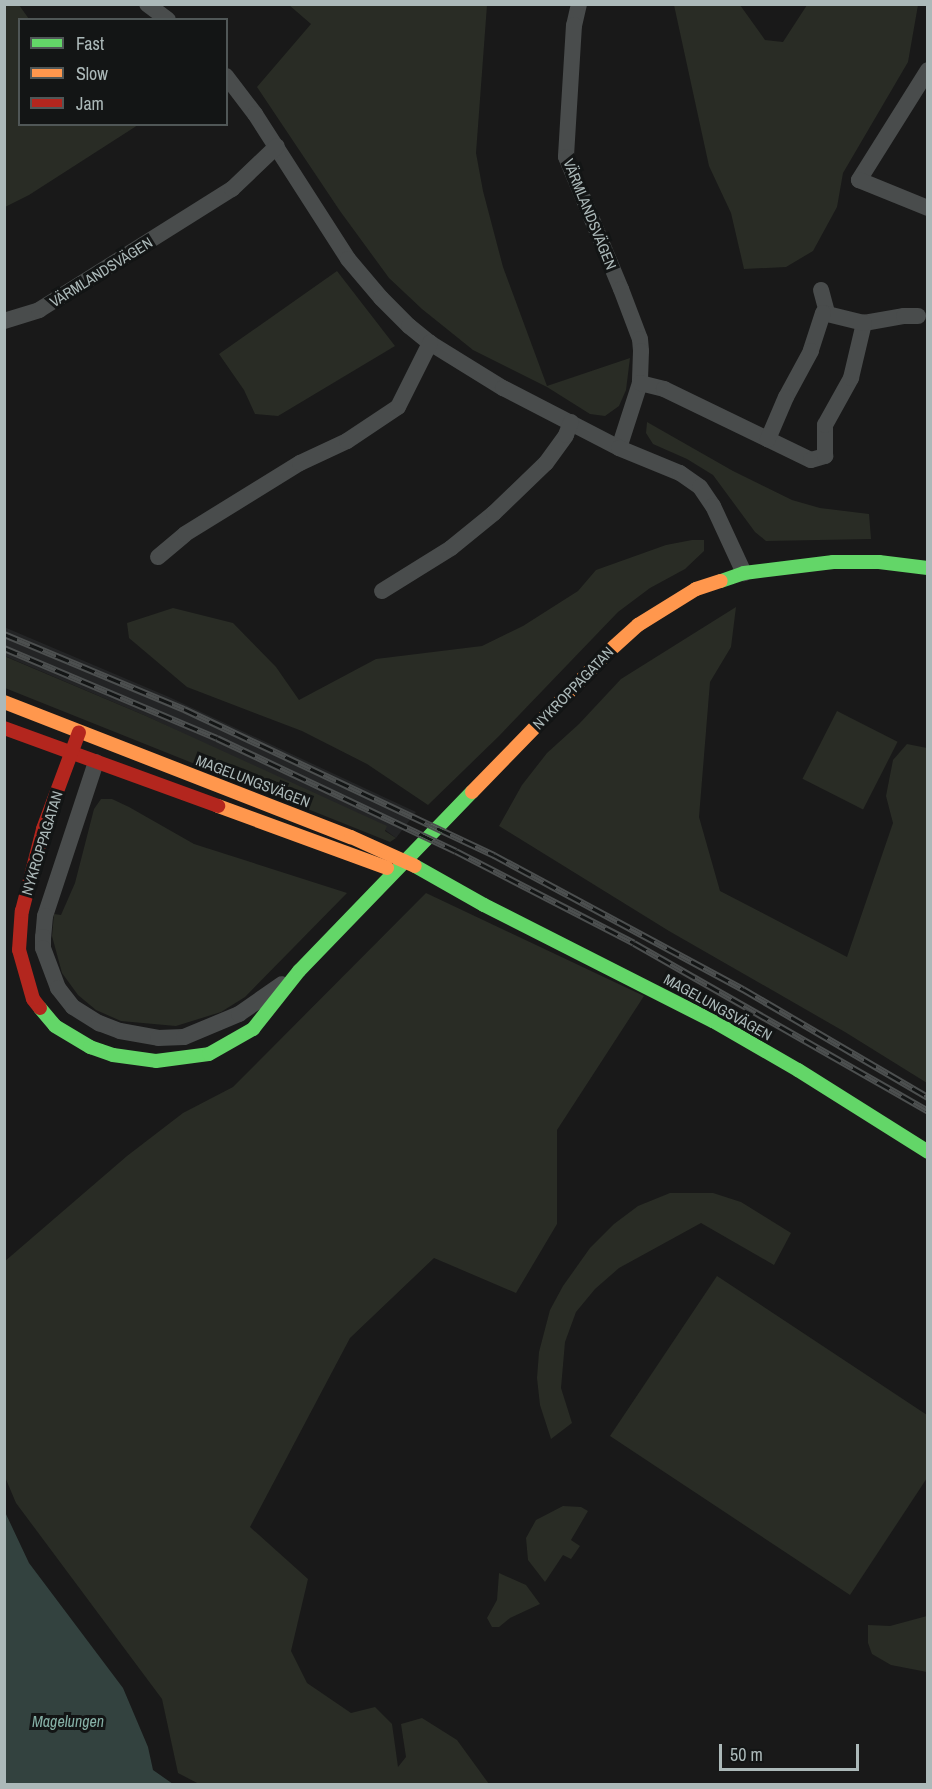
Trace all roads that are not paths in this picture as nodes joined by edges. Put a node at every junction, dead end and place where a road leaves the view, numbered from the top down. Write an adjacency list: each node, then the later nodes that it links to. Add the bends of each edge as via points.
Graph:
1 (147, 4): 3 (street)
2 (579, 4): 14 (street, VÄRMLANDSVÄGEN, via 574,25 566,157 640,339)
3 (165, 18)
4 (927, 70): 7 (street, via 859,180)
5 (228, 79): 6 (street)
6 (277, 146): 11 (street, VÄRMLANDSVÄGEN, via 222,196 39,310); 13 (street, via 348,259 381,298)
7 (927, 208)
8 (821, 290): 9 (street)
9 (827, 312): 12 (street); 16 (street, via 819,319 811,351)
10 (918, 316): 12 (street)
11 (4, 321)
12 (864, 323): 16 (street, via 851,378 825,425 825,456 811,460)
13 (430, 343): 15 (street); 18 (street, via 399,407 185,534)
14 (640, 383): 16 (street, via 664,389); 17 (street, VÄRMLANDSVÄGEN)
15 (571, 422): 17 (street); 21 (street, via 546,463 494,513 451,548)
16 (768, 439)
17 (619, 448): 20 (street, via 680,473 700,487)
18 (158, 557)
19 (927, 568): 20 (main road, NYKROPPAGATAN, via 833,562)
20 (744, 573): 31 (main road, NYKROPPAGATAN, via 696,589 638,625 607,652)
21 (382, 591)
22 (4, 702): 24 (main road, MAGELUNGSVÄGEN)
23 (4, 728): 26 (main road, MAGELUNGSVÄGEN)
24 (79, 732): 25 (main road, MAGELUNGSVÄGEN); 26 (main road, NYKROPPAGATAN)
25 (104, 741): 27 (main road); 28 (main road, MAGELUNGSVÄGEN, via 351,837 420,868)
26 (70, 753): 27 (main road, MAGELUNGSVÄGEN); 29 (main road, NYKROPPAGATAN)
27 (96, 762): 28 (main road, MAGELUNGSVÄGEN); 30 (street, NYKROPPAGATAN, via 45,916)
28 (484, 904): 32 (main road, MAGELUNGSVÄGEN, via 713,1022 798,1070)
29 (12, 934): 30 (street); 31 (main road, NYKROPPAGATAN, via 33,999 55,1026 90,1047 113,1055 156,1061 209,1054 231,1044 253,1029)
30 (43, 937): 31 (street, NYKROPPAGATAN, via 43,948 58,988 73,1006 120,1031 158,1038 184,1037 220,1024)
31 (299, 971)
32 (927, 1152)

